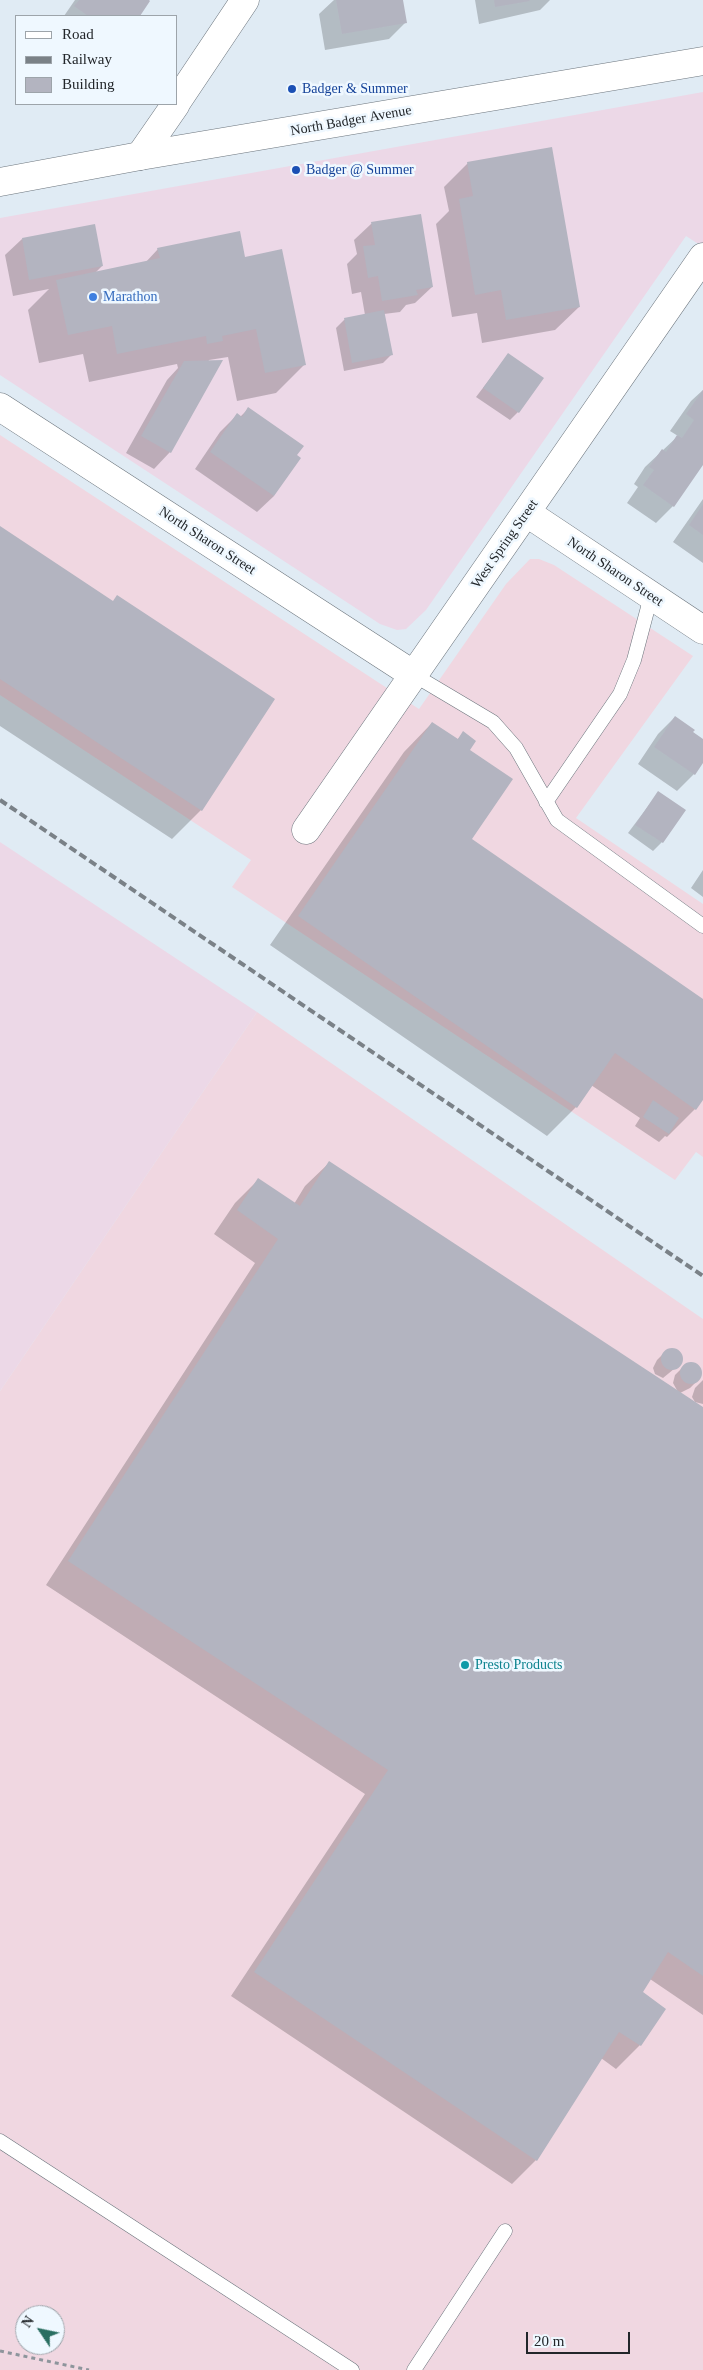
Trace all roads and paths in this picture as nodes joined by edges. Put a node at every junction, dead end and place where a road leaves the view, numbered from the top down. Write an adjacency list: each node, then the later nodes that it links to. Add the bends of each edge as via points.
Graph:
1 (245, 0): 3 (street)
2 (703, 61): 5 (street, North Badger Avenue)
3 (178, 101)
4 (175, 105): 5 (street)
5 (140, 156): 6 (street, North Badger Avenue)
6 (0, 182)
7 (703, 257): 9 (street, West Spring Street)
8 (0, 407): 12 (street, North Sharon Street)
9 (527, 513): 10 (street, North Sharon Street); 12 (street, West Spring Street)
10 (651, 596): 11 (street, North Sharon Street); 13 (lane, via 634,660 620,694)
11 (703, 630)
12 (414, 675): 13 (lane, via 493,722 516,748); 14 (street, West Spring Street)
13 (546, 802): 15 (lane, via 557,820)
14 (306, 830)
15 (703, 926)
16 (0, 2141): 20 (lane)
17 (505, 2231): 21 (lane)
18 (0, 2351): 19 (path)
19 (89, 2370)
20 (352, 2370)
21 (414, 2370)

